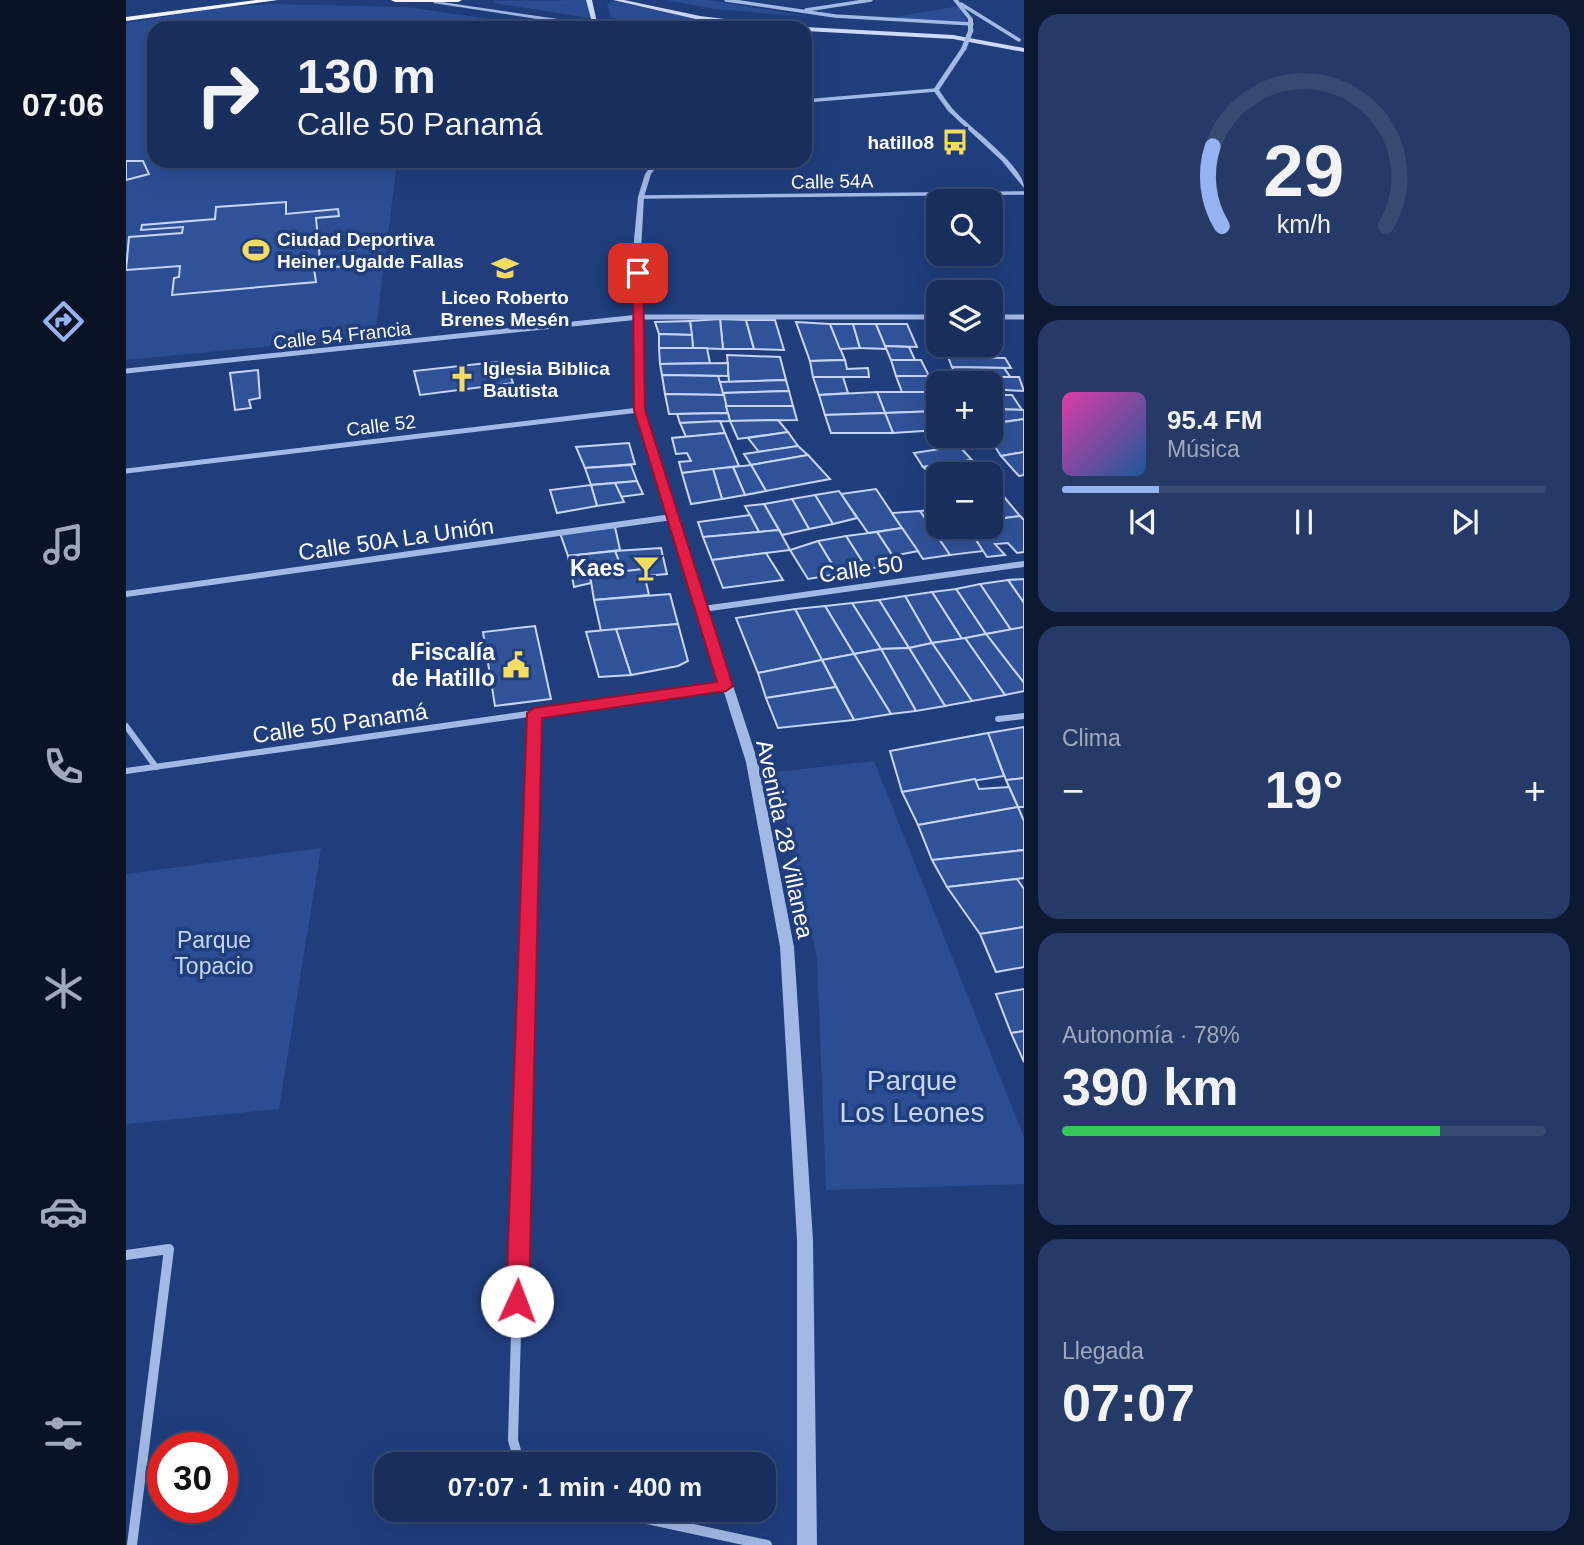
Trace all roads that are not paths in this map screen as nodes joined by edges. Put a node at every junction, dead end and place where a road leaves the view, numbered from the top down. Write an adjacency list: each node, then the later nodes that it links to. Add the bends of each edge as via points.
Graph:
1 (218, 0): 14 (highway)
2 (274, 0): 14 (highway)
3 (394, 0): 10 (highway)
4 (458, 0): 10 (highway)
5 (589, 0): 16 (main road)
6 (616, 0): 17 (main road)
7 (726, 0): 13 (street)
8 (871, 0): 13 (street)
9 (484, 1): 12 (street)
10 (435, 2): 12 (street)
11 (958, 2): 18 (street); 20 (street)
12 (498, 11): 15 (street)
13 (795, 12): 18 (street)
14 (126, 18)
15 (563, 21)
16 (595, 21)
17 (729, 21)
18 (971, 27): 22 (street, bridge, via 964,48)
19 (812, 29): 21 (main road, via 961,37)
20 (1019, 40)
21 (1024, 50)
22 (936, 90): 23 (street); 25 (street)
23 (812, 100)
24 (653, 168): 27 (street, Avenida 28 Villanea)
25 (1024, 186)
26 (1024, 193): 27 (street, Calle 54A)
27 (641, 197): 28 (street, Avenida 28 Villanea)
28 (639, 317): 29 (street, Calle 54 Francia); 32 (street, Calle 54 Francia); 33 (street, Avenida 28 Villanea)
29 (926, 317)
30 (1003, 317): 31 (street)
31 (1024, 317)
32 (126, 371)
33 (639, 410): 34 (street, Calle 52); 35 (street, Avenida 28 Villanea)
34 (126, 471)
35 (672, 517): 37 (street, Calle 50A La Unión); 38 (street, Avenida 28 Villanea)
36 (1024, 564): 38 (street, Calle 50)
37 (126, 594)
38 (702, 609): 39 (street, Avenida 28 Villanea)
39 (726, 686): 40 (street, Calle 50 Panamá); 51 (street, Avenida 28 Villanea, via 752,762 787,947 805,1240)
40 (534, 713): 44 (street, Calle 50 Panamá); 47 (street, via 513,1440)
41 (1024, 716): 42 (street)
42 (999, 719)
43 (126, 726): 44 (street)
44 (156, 767): 45 (street, Calle 50 Panamá)
45 (126, 771)
46 (126, 1255): 49 (street, via 169,1249)
47 (516, 1452)
48 (661, 1522): 50 (street)
49 (132, 1545)
50 (767, 1545)
51 (807, 1545)

